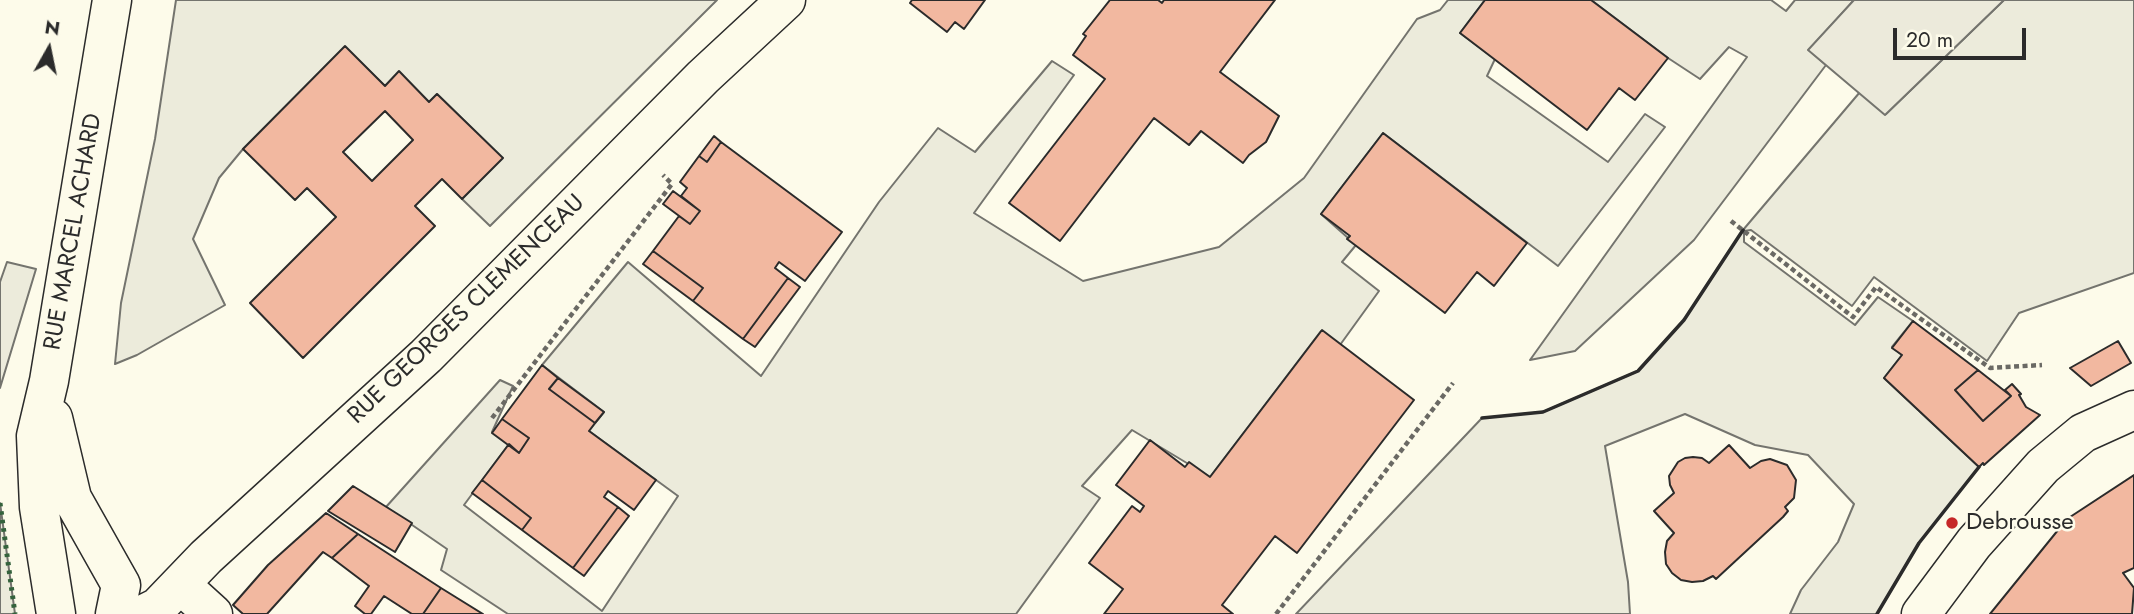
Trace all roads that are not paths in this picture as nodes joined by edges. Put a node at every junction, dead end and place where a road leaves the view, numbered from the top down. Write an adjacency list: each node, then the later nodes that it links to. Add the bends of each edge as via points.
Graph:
1 (112, 0): 3 (street, RUE MARCEL ACHARD)
2 (786, 0): 5 (street, RUE GEORGES CLEMENCEAU, via 703,77 426,356)
3 (49, 381): 7 (street, RUE MARCEL ACHARD, via 36,436 39,507); 8 (street, RUE MARCEL ACHARD, via 54,432 72,498 121,585)
4 (2134, 411): 6 (street, via 2083,433 2043,466 1974,543)
5 (180, 584): 9 (street, RUE GEORGES CLEMENCEAU, via 158,607); 10 (street)
6 (1926, 606)
7 (56, 614)
8 (116, 614)
9 (144, 614)
10 (212, 614)

